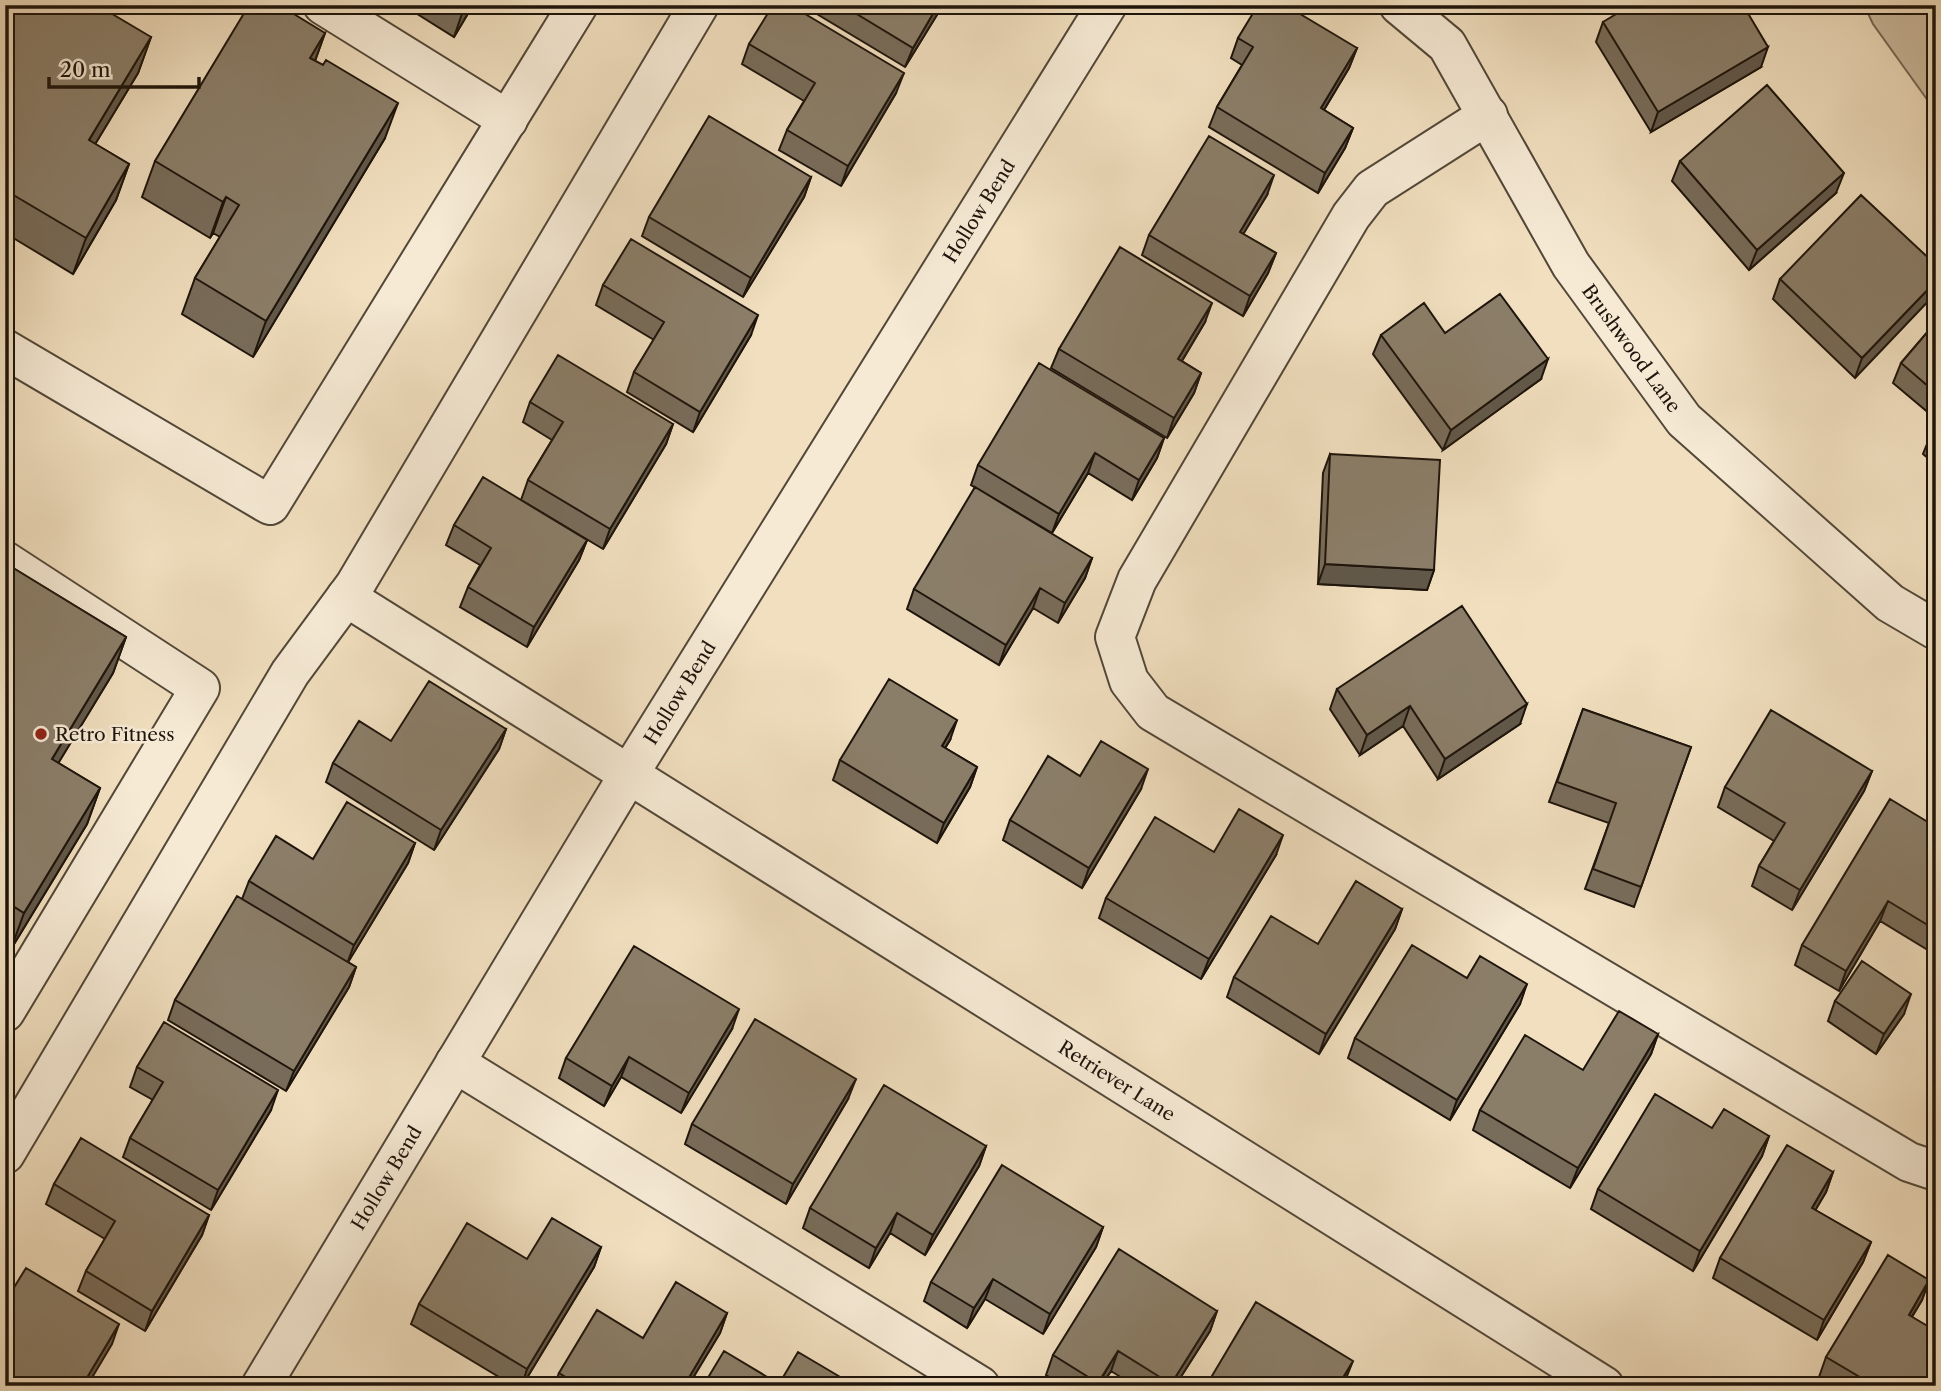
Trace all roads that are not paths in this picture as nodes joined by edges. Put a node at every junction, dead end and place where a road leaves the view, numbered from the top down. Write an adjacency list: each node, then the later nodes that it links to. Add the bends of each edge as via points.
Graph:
1 (323, 5): 7 (street)
2 (579, 5): 7 (street)
3 (699, 5): 10 (street)
4 (1107, 5): 12 (street, Hollow Bend)
5 (1399, 5): 6 (street, Brushwood Lane, via 1447,45)
6 (1488, 116): 11 (street, Brushwood Lane, via 1571,265 1684,420 1890,603); 16 (street, via 1372,189 1351,216 1137,580 1115,637 1129,681 1153,712 1909,1162)
7 (508, 120): 8 (street, via 270,505)
8 (5, 349)
9 (5, 561): 13 (street, via 200,688)
10 (346, 597): 12 (street, Retriever Lane); 15 (street, via 290,673)
11 (1936, 630)
12 (629, 774): 14 (street, Hollow Bend); 19 (street, Retriever Lane)
13 (5, 1012)
14 (455, 1063): 17 (street, Hollow Bend); 18 (street)
15 (5, 1154)
16 (1936, 1171)
17 (276, 1381)
18 (980, 1386)
19 (1604, 1386)

